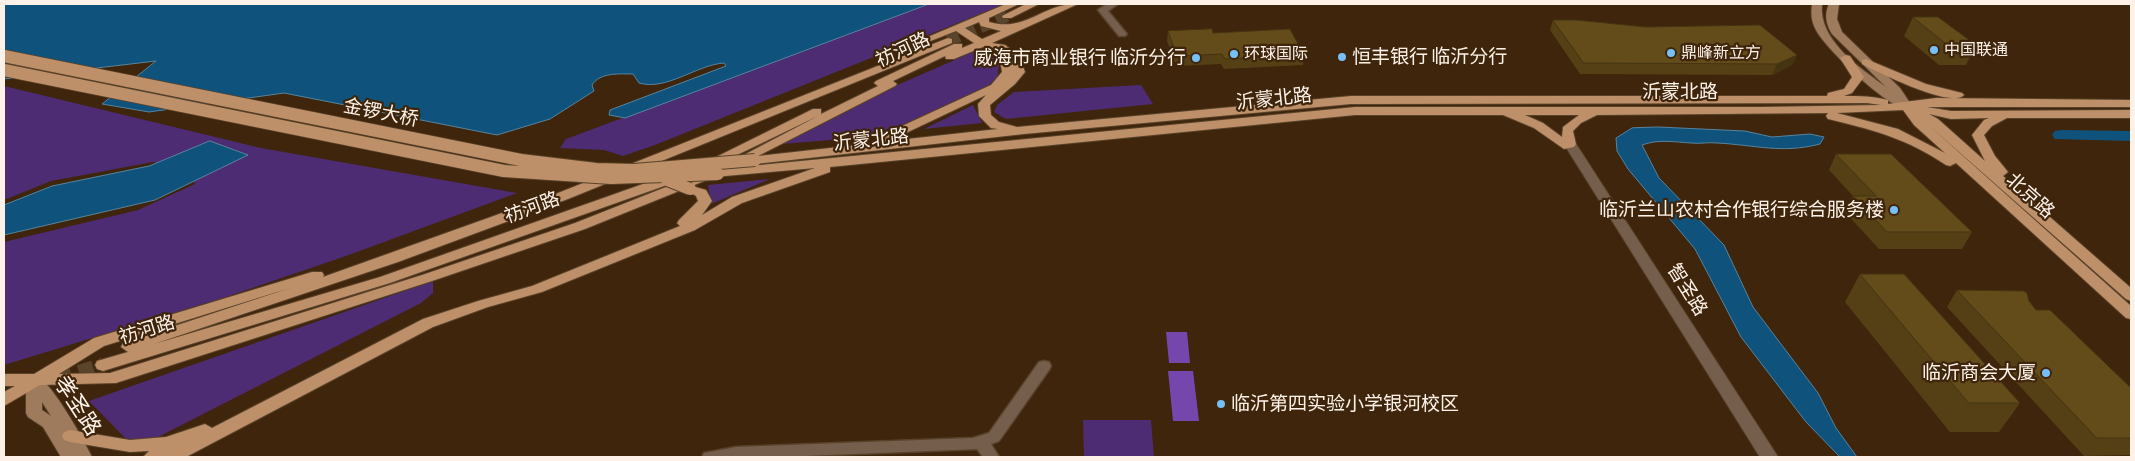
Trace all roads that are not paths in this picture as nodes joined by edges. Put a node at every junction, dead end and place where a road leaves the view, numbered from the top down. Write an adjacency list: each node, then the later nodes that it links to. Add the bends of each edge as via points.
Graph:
1 (1014, 4): 8 (main road)
2 (1034, 4): 9 (main road)
3 (1057, 4): 9 (main road)
4 (1073, 4): 9 (main road)
5 (1113, 4): 11 (street, via 1103,10)
6 (1817, 4): 14 (main road, 北京路, via 1815,20 1821,32)
7 (1834, 4): 15 (main road, 北京路, via 1831,22 1837,34)
8 (985, 15): 9 (main road, via 985,24 992,27); 10 (main road)
9 (1014, 22): 12 (main road)
10 (957, 27): 12 (main road); 31 (main road, via 703,134)
11 (1122, 34)
12 (985, 42): 17 (main road); 26 (main road, via 1015,57 1019,72 1012,83 984,104 985,116 995,125); 28 (main road, via 1007,62 1008,72 995,87)
13 (4, 56): 29 (main road, 金锣大桥, bridge, via 555,164 634,170)
14 (1846, 58): 20 (main road, via 1858,77 1848,91); 21 (main road, 北京路, via 1881,90)
15 (1866, 62): 18 (main road, via 1906,82 1936,92); 21 (main road, 北京路, via 1896,90)
16 (4, 70): 34 (main road, 金锣大桥, bridge, via 504,171 592,179)
17 (891, 84): 32 (main road); 39 (main road, via 725,168 580,226)
18 (2014, 102): 19 (main road, 沂蒙北路); 21 (main road, 沂蒙北路, via 1936,102)
19 (2131, 103)
20 (1762, 105): 21 (main road, 沂蒙北路, via 1877,109); 23 (main road, 沂蒙北路); 26 (main road, 沂蒙北路, via 1383,99 1319,102); 36 (main road, via 1882,126 1934,150)
21 (1906, 106): 25 (main road, 沂蒙北路, via 1951,115); 36 (main road, 北京路, via 1918,122); 37 (main road, 北京路, via 1934,122)
22 (1486, 110): 23 (main road, 沂蒙北路); 27 (main road, via 1530,120); 30 (main road, 沂蒙北路, via 1355,110)
23 (1598, 110): 27 (main road, via 1584,116 1567,130)
24 (2131, 114): 25 (main road, 沂蒙北路)
25 (2018, 115): 37 (main road, via 1988,123 1978,134 1989,157)
26 (1024, 130): 28 (main road, 沂蒙北路)
27 (1567, 145): 55 (street, 智圣路); 56 (street, 智圣路)
28 (866, 147): 29 (main road, 沂蒙北路)
29 (755, 160)
30 (845, 162): 33 (main road, 沂蒙北路, bridge); 52 (main road, via 737,200 690,227 537,289 428,323)
31 (644, 164): 32 (main road, 祊河路, via 953,44); 35 (main road, 祊河路)
32 (698, 169): 38 (main road, 祊河路)
33 (664, 178): 34 (main road, 沂蒙北路, bridge); 46 (main road, bridge, via 701,194 706,201 687,222 533,287 426,318)
34 (648, 179)
35 (563, 196): 38 (main road, 祊河路, via 102,360 384,280); 44 (main road, 祊河路, via 376,258 99,342)
36 (2007, 203): 41 (main road, 北京路)
37 (2037, 213): 40 (main road, 北京路)
38 (564, 218): 39 (main road)
39 (427, 278): 44 (main road, via 110,379)
40 (2131, 296)
41 (2131, 314)
42 (1044, 366): 48 (street, via 994,437)
43 (4, 380): 44 (main road)
44 (34, 380): 45 (main road, 祊河路); 47 (main road, 孝圣路, via 54,405); 49 (main road, 孝圣路, via 34,414 49,423)
45 (4, 400)
46 (205, 430): 47 (main road, via 168,443 130,446); 51 (main road)
47 (70, 436): 50 (main road, 孝圣路)
48 (981, 442): 53 (street); 54 (street)
49 (70, 457)
50 (83, 457)
51 (152, 457)
52 (172, 457)
53 (710, 457)
54 (991, 457)
55 (1759, 457)
56 (1769, 457)

